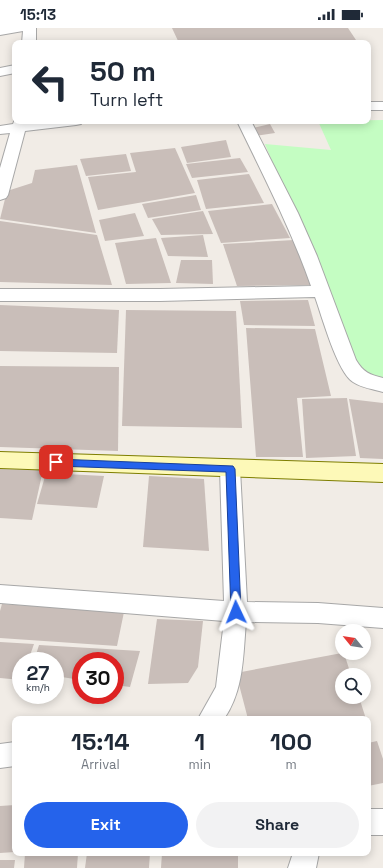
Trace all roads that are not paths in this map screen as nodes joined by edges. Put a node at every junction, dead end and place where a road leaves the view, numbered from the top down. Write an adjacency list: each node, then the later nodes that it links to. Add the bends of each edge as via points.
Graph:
1 (19, 28): 3 (street)
2 (30, 28): 4 (street)
3 (0, 31)
4 (29, 40)
5 (12, 70): 6 (street)
6 (0, 72)
7 (371, 106): 8 (street)
8 (383, 106)
9 (21, 124): 11 (street); 12 (street)
10 (245, 124): 13 (street, via 292,218)
11 (0, 130)
12 (0, 195)
13 (321, 291): 14 (street, via 121,296); 15 (street, via 353,372 357,377)
14 (0, 295)
15 (383, 385)
16 (0, 460): 17 (street)
17 (230, 469): 18 (street); 20 (street)
18 (383, 473)
19 (0, 594): 20 (street)
20 (236, 612): 21 (street, via 318,613); 22 (street, via 228,687)
21 (383, 618)
22 (212, 716)
23 (12, 754): 24 (street)
24 (0, 756)
25 (371, 822): 26 (street)
26 (383, 822)
27 (305, 856): 28 (street)
28 (302, 868)

